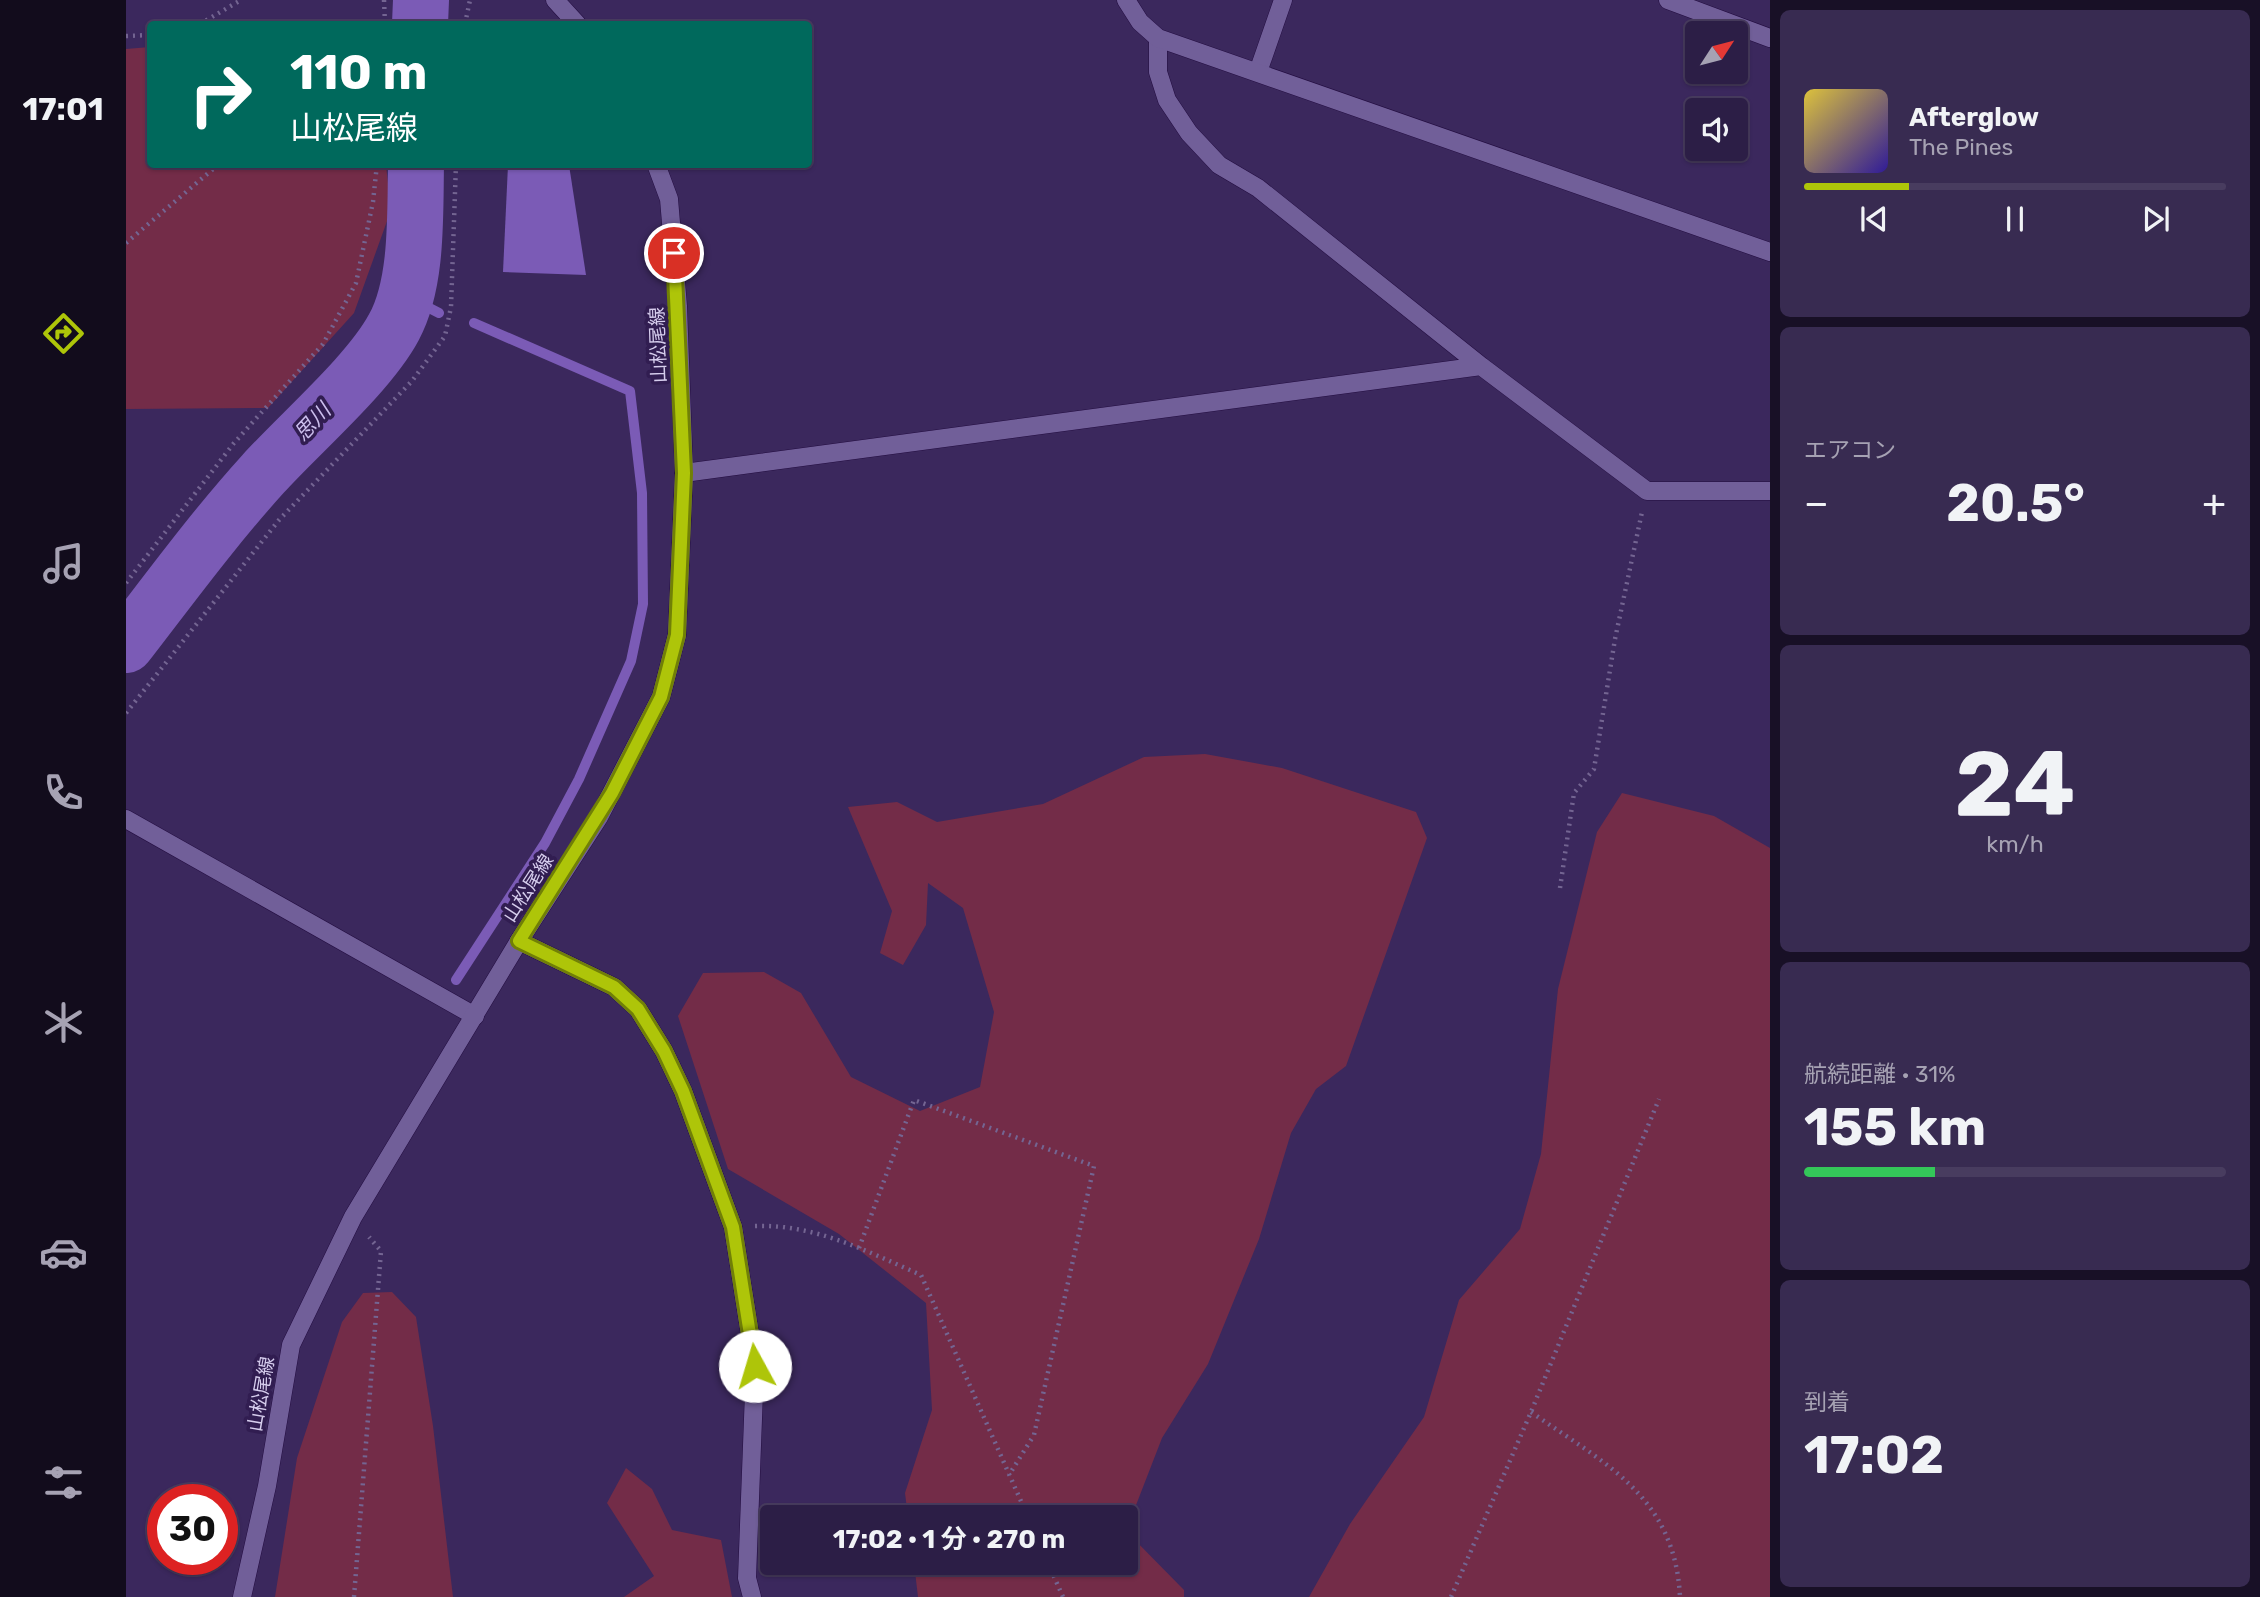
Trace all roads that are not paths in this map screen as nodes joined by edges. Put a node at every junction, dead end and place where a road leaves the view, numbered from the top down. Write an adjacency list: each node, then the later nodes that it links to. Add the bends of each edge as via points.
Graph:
1 (1126, 0): 6 (street)
2 (1283, 0): 8 (street)
3 (1668, 0): 7 (street)
4 (564, 3): 5 (street)
5 (576, 21)
6 (1158, 38): 8 (street); 11 (street, via 1158,72 1167,100 1219,165 1258,188)
7 (1770, 38)
8 (1258, 72): 10 (street)
9 (657, 168): 12 (street, 山松尾線, via 669,199)
10 (1770, 252)
11 (1481, 366): 12 (street); 13 (street, via 1647,491)
12 (684, 473): 15 (street, 山松尾線, via 677,635 661,697 599,817)
13 (1770, 491)
14 (126, 819): 16 (street)
15 (519, 941): 16 (street, 山松尾線); 18 (street, via 614,987 638,1009 683,1091 733,1227 755,1366 747,1578)
16 (475, 1016): 17 (street, 山松尾線, via 353,1217 291,1345)
17 (242, 1597)
18 (752, 1597)

